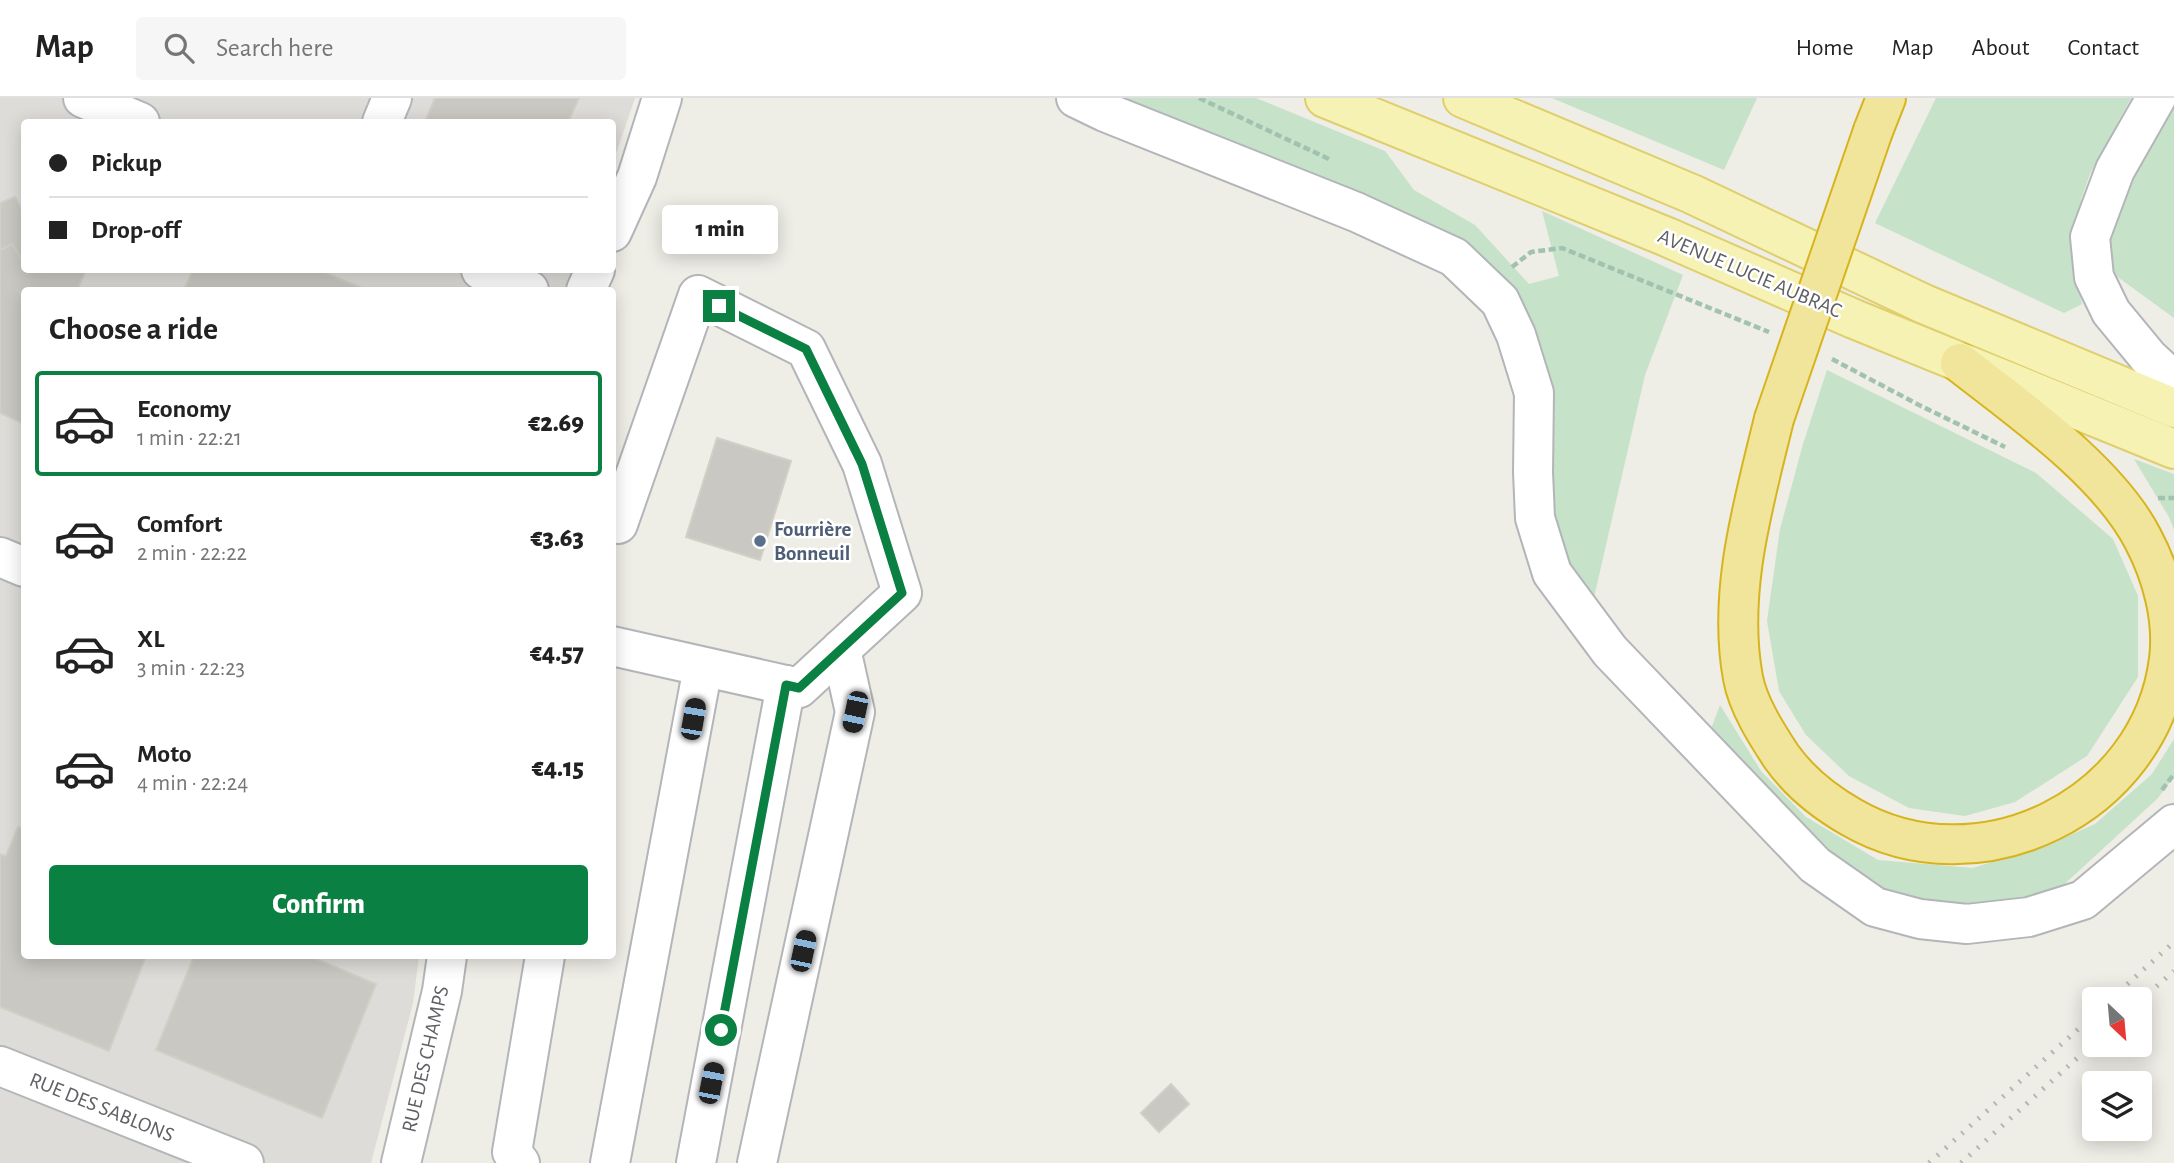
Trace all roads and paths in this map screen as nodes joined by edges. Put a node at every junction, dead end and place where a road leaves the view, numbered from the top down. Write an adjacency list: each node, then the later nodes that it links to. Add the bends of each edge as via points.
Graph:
1 (83, 98): 11 (street)
2 (392, 98): 12 (street)
3 (662, 98): 14 (street)
4 (672, 98): 14 (street)
5 (1076, 98): 36 (street, via 1454,257 1500,301 1534,393 1535,518 1552,573 1610,651 1815,865 1875,907 1966,925 2029,917 2083,900)
6 (1199, 98): 13 (path)
7 (1325, 98): 21 (main road, AVENUE LUCIE AUBRAC)
8 (1463, 98): 23 (main road, AVENUE LUCIE AUBRAC, via 1692,194 1924,304)
9 (2155, 98): 22 (street, via 2115,170 2090,237 2094,276 2111,312)
10 (1880, 115): 27 (highway, bridge, via 1774,419 1741,574 1738,617 1743,681 1770,740 1788,766 1806,786 1865,825 1928,844 1996,841 2049,824 2077,807 2107,782 2147,729 2169,659 2169,620 2160,578)
11 (133, 119)
12 (383, 119)
13 (1335, 162)
14 (637, 177): 15 (street)
15 (616, 223)
16 (1511, 267): 19 (path, via 1531,252 1562,248)
17 (488, 273): 18 (street)
18 (522, 287)
19 (1769, 332)
20 (1821, 353): 24 (path)
21 (1961, 363): 25 (main road, AVENUE LUCIE AUBRAC); 27 (highway, via 2089,469)
22 (2174, 381)
23 (2174, 408)
24 (2005, 447)
25 (2174, 449)
26 (2174, 498): 27 (path)
27 (2123, 507)
28 (618, 524): 32 (street, via 698,295 806,349 862,464 902,593)
29 (0, 557): 30 (street)
30 (21, 566)
31 (616, 647): 33 (street)
32 (841, 649): 34 (street, via 799,688); 45 (street, via 855,712)
33 (703, 667): 34 (street); 43 (street)
34 (786, 685): 44 (street)
35 (2174, 774): 36 (path)
36 (2166, 811)
37 (447, 959): 41 (street, RUE DES CHAMPS)
38 (544, 959): 42 (street, via 512,1152)
39 (0, 1066): 40 (street, RUE DES SABLONS)
40 (244, 1163)
41 (401, 1163)
42 (520, 1163)
43 (610, 1163)
44 (696, 1163)
45 (757, 1163)

